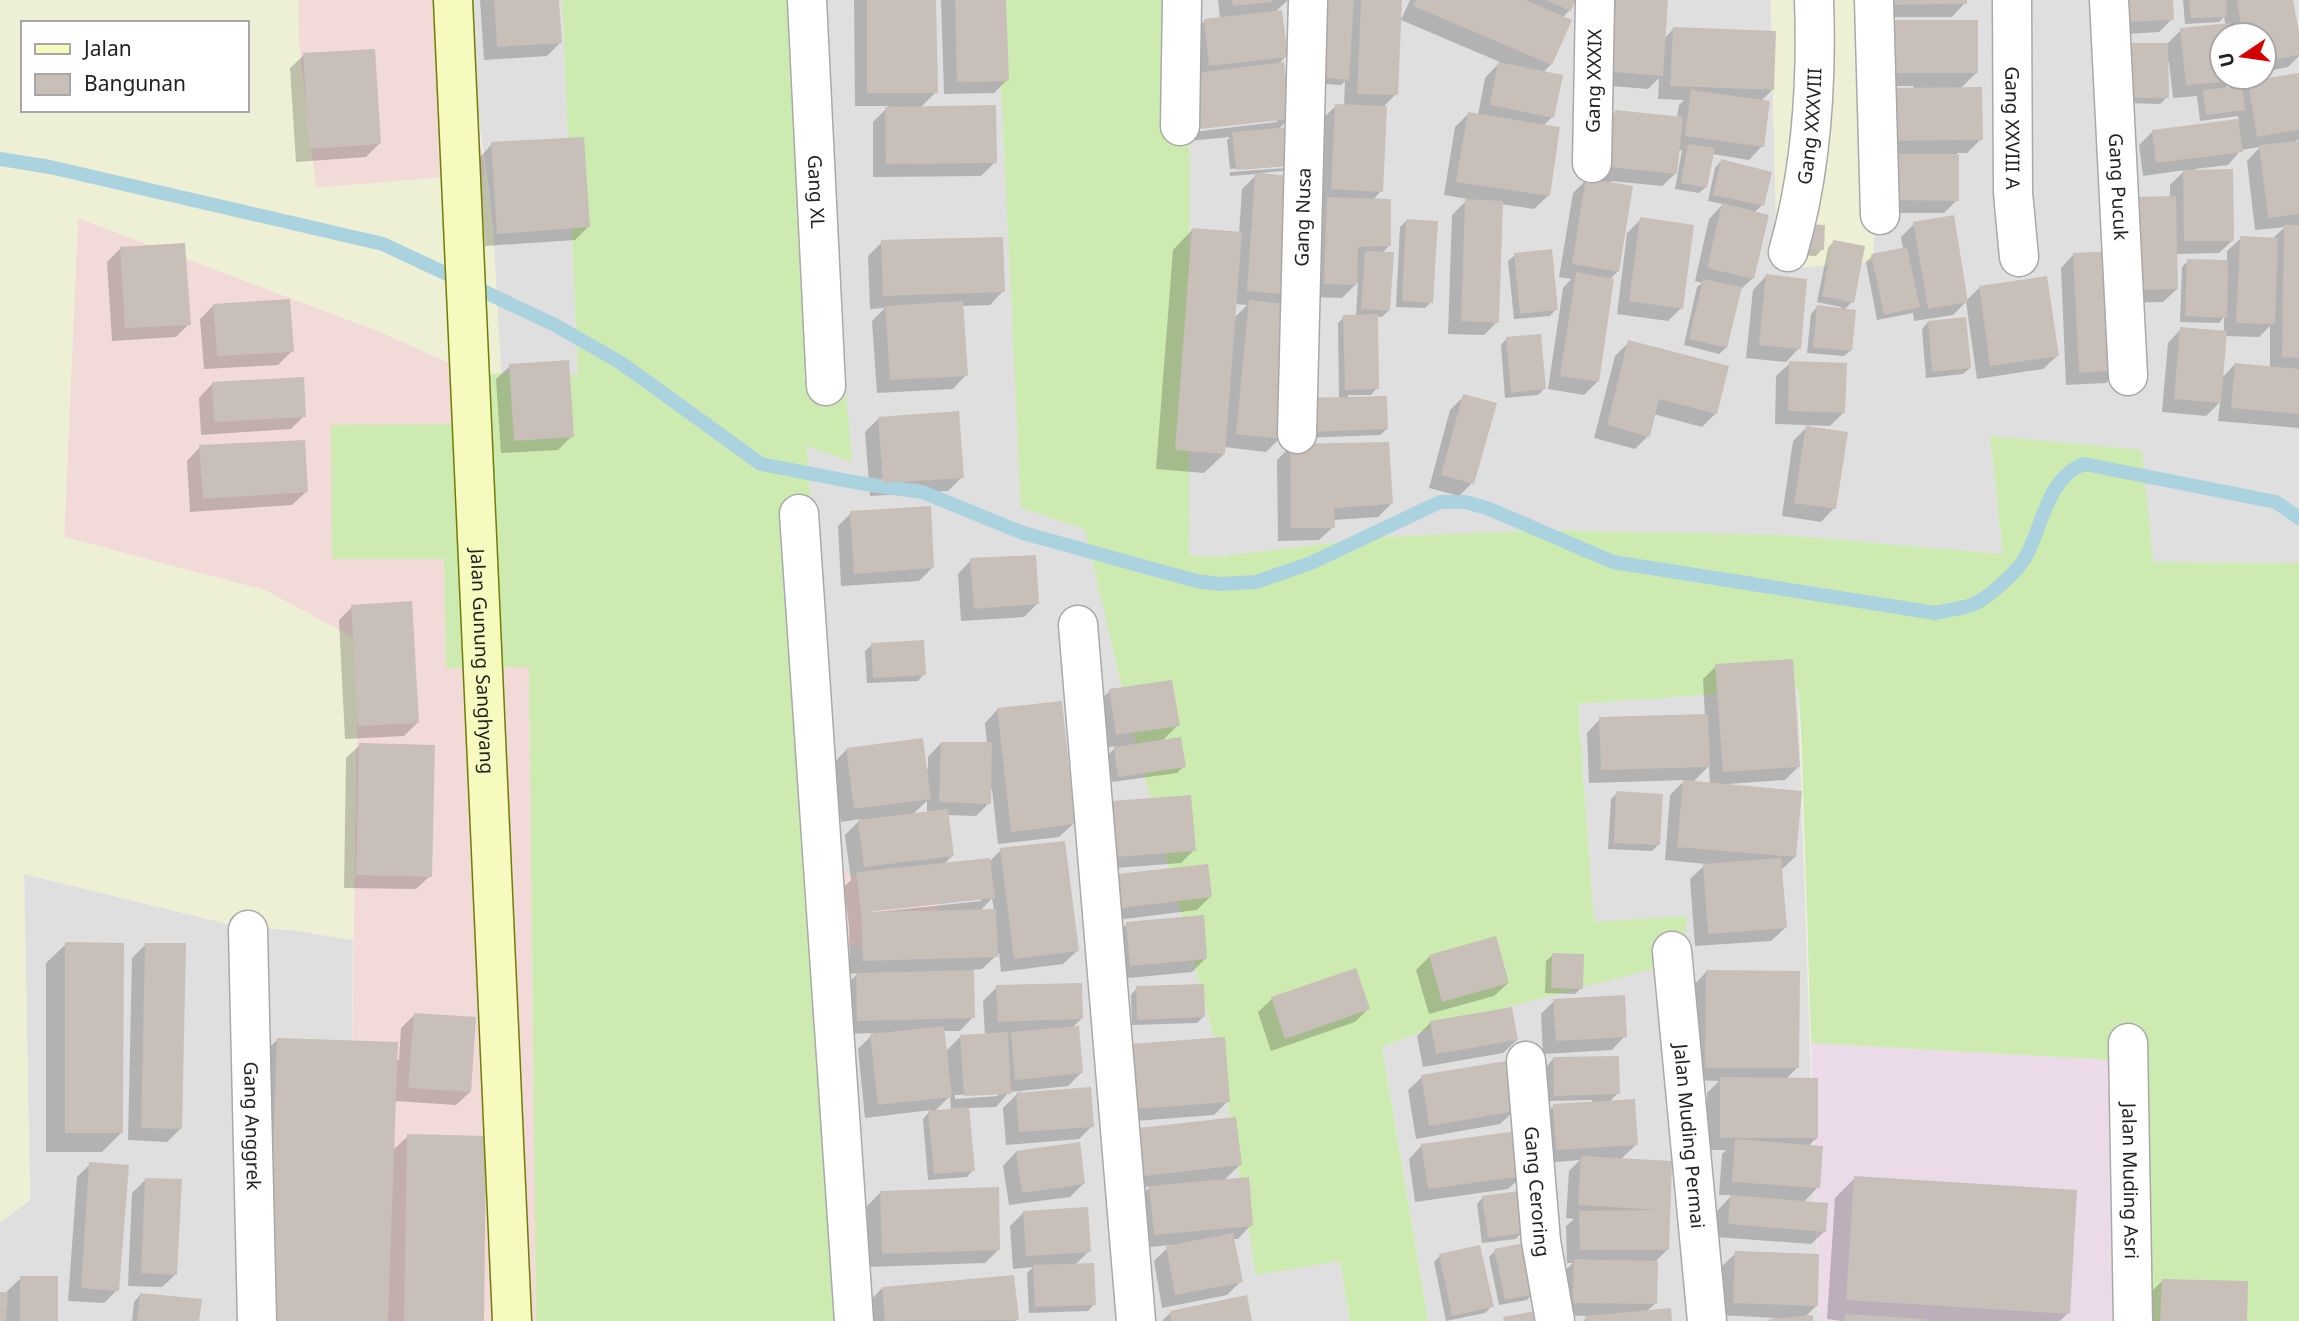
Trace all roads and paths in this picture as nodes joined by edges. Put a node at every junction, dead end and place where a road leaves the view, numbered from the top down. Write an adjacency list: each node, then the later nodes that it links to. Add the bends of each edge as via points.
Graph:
1 (453, 0): 25 (main road, Jalan Gunung Sanghyang)
2 (807, 0): 16 (street, Gang XL)
3 (1182, 0): 10 (street)
4 (1308, 0): 17 (street, Gang Nusa)
5 (1595, 0): 11 (street, Gang XXXIX)
6 (1814, 0): 13 (street, Gang XXXVIII, via 1811,128 1800,211)
7 (1874, 0): 12 (street)
8 (2012, 0): 14 (street, Gang XXVIII A, via 2013,193)
9 (2109, 0): 15 (street, Gang Pucuk)
10 (1180, 126)
11 (1592, 163)
12 (1880, 215)
13 (1787, 252)
14 (2019, 257)
15 (2128, 376)
16 (826, 386)
17 (1297, 434)
18 (799, 514): 26 (street)
19 (1078, 625): 27 (street)
20 (248, 930): 24 (street, Gang Anggrek)
21 (1672, 951): 29 (street, Jalan Muding Permai)
22 (2128, 1042): 30 (street, Jalan Muding Asri)
23 (1526, 1061): 28 (street, Gang Ceroring, via 1541,1241)
24 (257, 1321)
25 (512, 1321)
26 (855, 1321)
27 (1136, 1321)
28 (1555, 1321)
29 (1707, 1321)
30 (2133, 1321)

